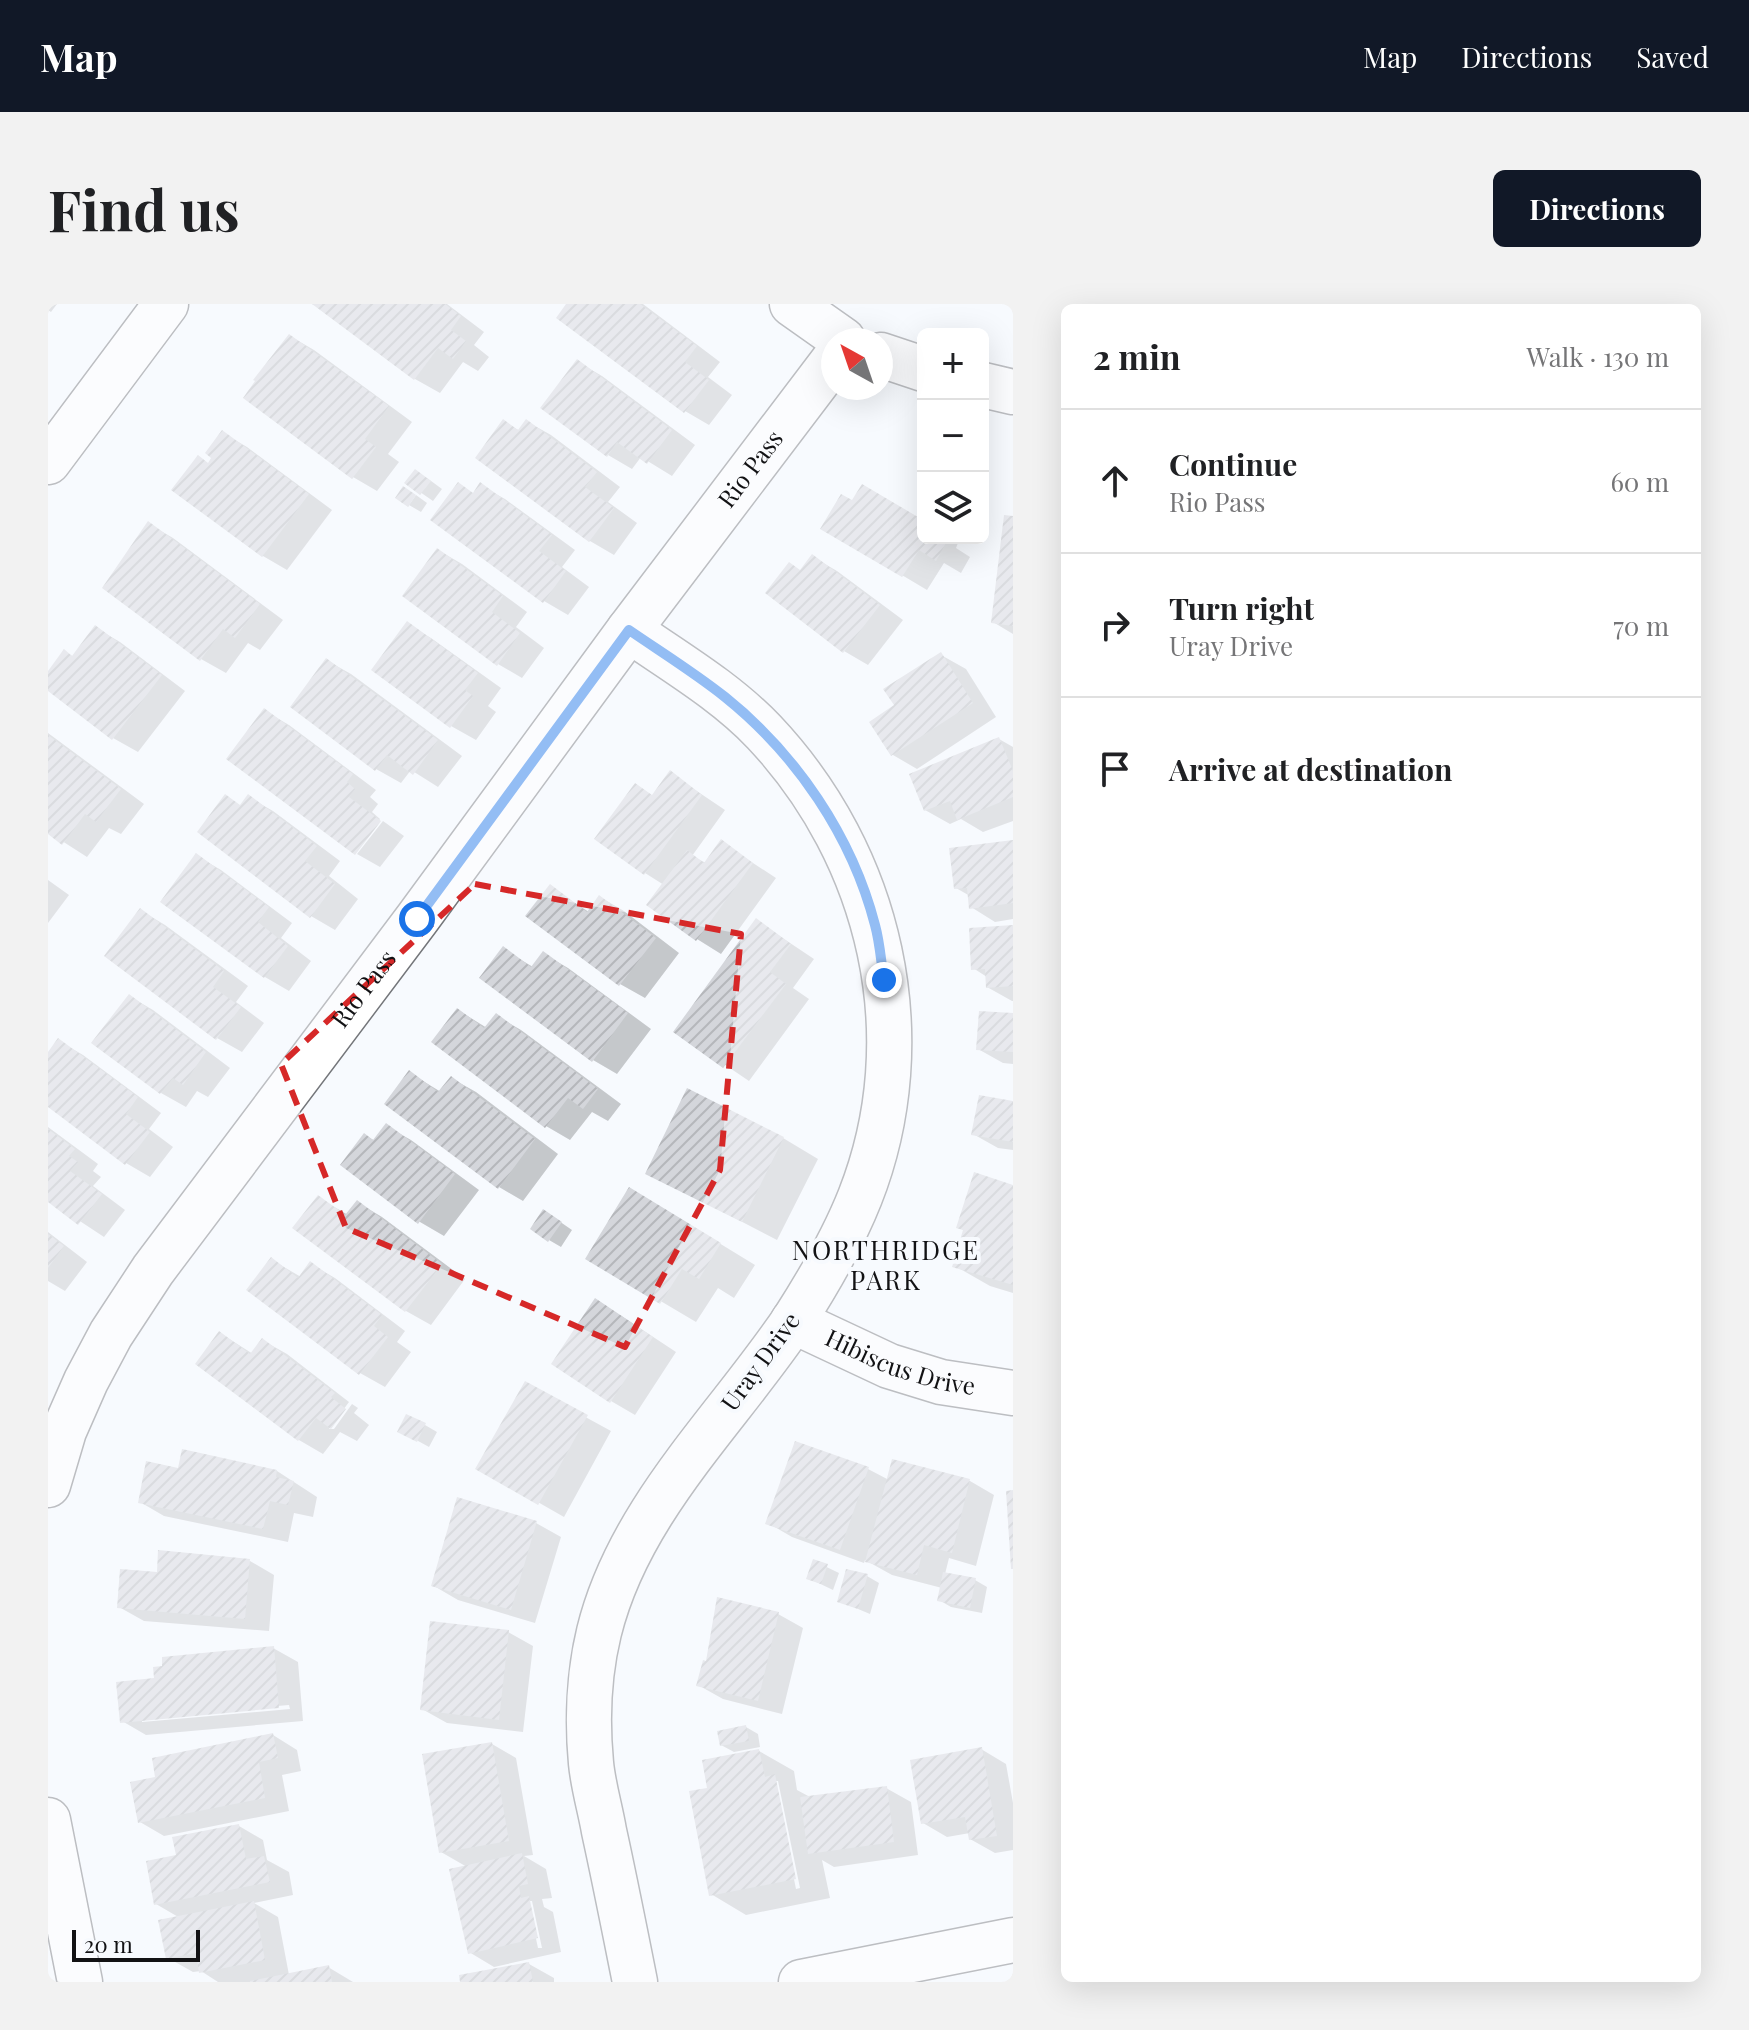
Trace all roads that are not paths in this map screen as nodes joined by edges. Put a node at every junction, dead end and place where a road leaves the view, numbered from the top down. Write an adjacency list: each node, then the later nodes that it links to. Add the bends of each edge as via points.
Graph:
1 (166, 304): 9 (street)
2 (792, 304): 3 (street)
3 (826, 328)
4 (893, 359): 5 (street)
5 (917, 367)
6 (821, 377): 10 (street, Rio Pass)
7 (989, 386): 8 (street)
8 (1013, 392)
9 (48, 462)
10 (629, 630): 11 (street, Uray Drive, via 724,696 806,780 834,824 875,925 889,1027 888,1080 878,1137 849,1220); 13 (street, Rio Pass, via 153,1270 86,1381)
11 (793, 1321): 12 (street, Hibiscus Drive, via 889,1366 941,1382); 17 (street, Uray Drive, via 645,1524 599,1632 590,1696 591,1764)
12 (1013, 1393)
13 (48, 1485)
14 (48, 1820): 16 (street)
15 (1013, 1940): 18 (street)
16 (80, 1982)
17 (635, 1982)
18 (801, 1982)

